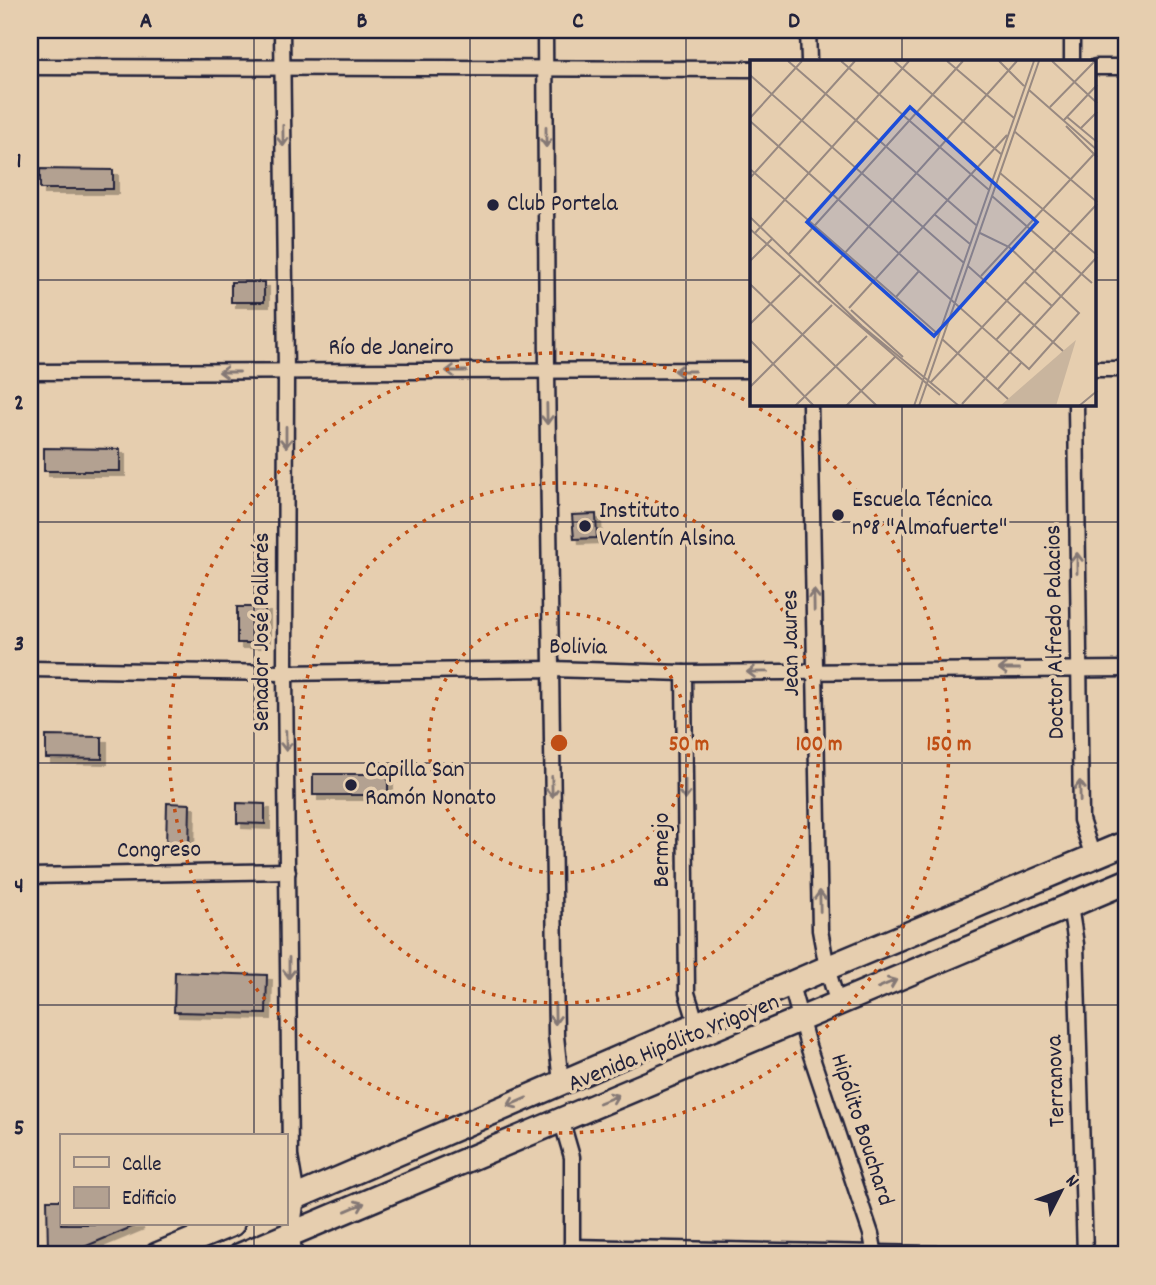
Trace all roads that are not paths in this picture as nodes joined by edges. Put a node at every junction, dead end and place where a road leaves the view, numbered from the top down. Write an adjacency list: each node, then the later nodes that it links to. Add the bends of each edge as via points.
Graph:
1 (282, 30): 10 (street, Senador José Pallarés)
2 (545, 30): 11 (street)
3 (808, 30): 5 (street)
4 (1072, 30): 6 (street)
5 (809, 60)
6 (1072, 60)
7 (30, 67): 10 (street)
8 (1096, 67): 9 (street)
9 (1126, 67)
10 (282, 68): 11 (street); 18 (street, Senador José Pallarés, one-way to 18)
11 (545, 69): 12 (street); 16 (street, one-way to 16)
12 (750, 69)
13 (1096, 369): 14 (street)
14 (1126, 369)
15 (750, 370): 16 (street, Río de Janeiro, one-way to 16)
16 (547, 371): 18 (street, Río de Janeiro, one-way to 18); 23 (street, one-way to 23)
17 (30, 372): 18 (street, Río de Janeiro, one-way to 17)
18 (286, 372): 26 (street, Senador José Pallarés, one-way to 26)
19 (810, 406): 25 (street, Jean Jaures, one-way to 19)
20 (1076, 406): 21 (street, Doctor Alfredo Palacios, one-way to 20)
21 (1078, 668): 24 (street, Bolivia); 25 (street, Bolivia, one-way to 25); 29 (street, Doctor Alfredo Palacios, one-way to 21, via 1081,820)
22 (30, 669): 26 (street, Bolivia)
23 (551, 669): 26 (street, Bolivia); 27 (street, Bolivia); 39 (street, one-way to 39, via 556,1037)
24 (1126, 669)
25 (816, 670): 27 (street, Bolivia, one-way to 27); 34 (street, Jean Jaures, one-way to 25, via 820,930)
26 (285, 673): 30 (street, Senador José Pallarés, one-way to 30)
27 (684, 673): 38 (street, Bermejo, one-way to 38, via 687,993)
28 (1126, 843): 29 (main road, Avenida Hipólito Yrigoyen)
29 (1093, 857): 34 (main road, Avenida Hipólito Yrigoyen)
30 (288, 871): 31 (street, Congreso); 41 (street, Senador José Pallarés, one-way to 41)
31 (30, 876)
32 (1126, 882): 33 (main road, Avenida Hipólito Yrigoyen)
33 (1070, 906): 36 (main road, Avenida Hipólito Yrigoyen, one-way to 33); 49 (street, Terranova, via 1076,944)
34 (827, 968): 35 (main road, Avenida Hipólito Yrigoyen); 36 (street, Jean Jaures)
35 (791, 985): 37 (street); 38 (main road, Avenida Hipólito Yrigoyen)
36 (838, 1004): 37 (main road, Avenida Hipólito Yrigoyen)
37 (802, 1020): 40 (main road, Avenida Hipólito Yrigoyen, one-way to 37); 45 (street, Hipólito Bouchard)
38 (697, 1025): 39 (main road, Avenida Hipólito Yrigoyen)
39 (561, 1083): 41 (main road, Avenida Hipólito Yrigoyen, one-way to 41)
40 (561, 1119): 43 (main road, Avenida Hipólito Yrigoyen, one-way to 40); 44 (street, via 572,1157)
41 (291, 1199): 43 (street, Senador José Pallarés)
42 (227, 1226): 46 (main road)
43 (293, 1245): 47 (main road, Avenida Hipólito Yrigoyen)
44 (572, 1251): 45 (street)
45 (875, 1254): 48 (street)
46 (157, 1255)
47 (241, 1255)
48 (978, 1255)
49 (1085, 1255)

